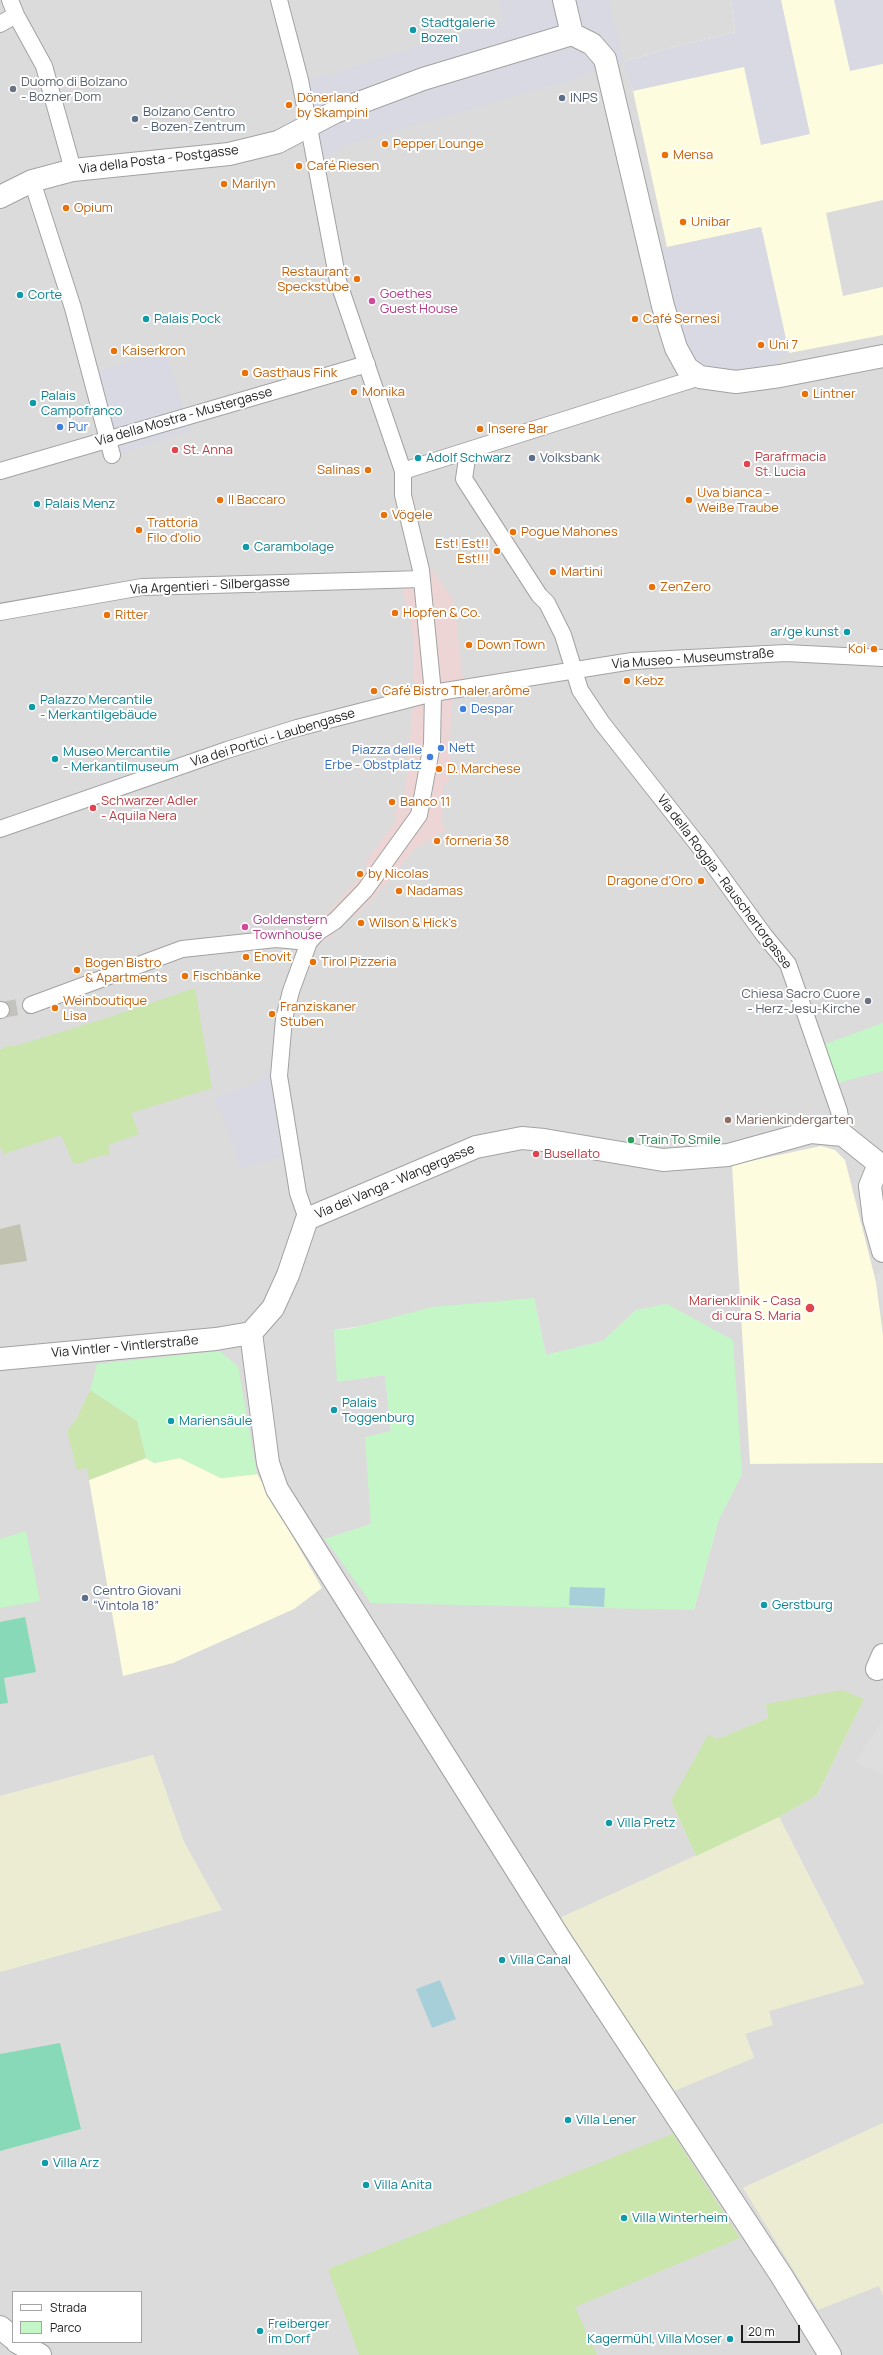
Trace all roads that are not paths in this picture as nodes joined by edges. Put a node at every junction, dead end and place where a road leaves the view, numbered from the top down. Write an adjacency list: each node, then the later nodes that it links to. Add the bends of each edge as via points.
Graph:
1 (279, 0): 6 (street, via 300,80)
2 (564, 0): 5 (street)
3 (13, 7): 4 (street); 7 (street, via 44,66)
4 (0, 24)
5 (572, 34): 6 (street, Via della Posta - Postgasse, via 423,79 335,112); 12 (street, via 592,44 605,59 665,313 676,348 687,368)
6 (308, 127): 7 (street, Via della Posta - Postgasse, via 278,142 229,154); 11 (street, via 338,281)
7 (73, 170): 8 (street, Via della Posta - Postgasse)
8 (32, 181): 9 (street, Via della Posta - Postgasse); 13 (street, via 73,308)
9 (0, 197)
10 (883, 356): 12 (street, via 736,382)
11 (367, 364): 13 (street, Via della Mostra - Mustergasse); 16 (street)
12 (700, 377): 14 (street)
13 (110, 447): 15 (street, Via della Mostra - Mustergasse)
14 (468, 452): 16 (street); 20 (street, Via della Roggia - Rauschertorgasse, via 464,479 539,595 547,603 563,635)
15 (0, 471)
16 (404, 471): 17 (street, via 402,495)
17 (422, 579): 18 (street, Via Argentieri - Silbergasse, via 142,587); 21 (street)
18 (0, 612)
19 (883, 658): 20 (street, Via Museo - Museumstraße, via 786,653 716,655 632,661)
20 (573, 671): 21 (street, Via Museo - Museumstraße); 25 (street, Via della Roggia - Rauschertorgasse, via 580,690 602,723 788,964 839,1111)
21 (433, 693): 22 (street, Via dei Portici - Laubengasse, via 248,743); 23 (street, via 432,744 419,815 365,890 335,921 318,932)
22 (0, 829)
23 (309, 942): 24 (street, via 276,939 182,949); 27 (street, via 284,1019 279,1076 298,1193)
24 (31, 1005)
25 (843, 1135): 26 (street); 27 (street, Via dei Vanga - Wangergasse, via 811,1132 728,1154 663,1160 522,1138 476,1147)
26 (881, 1165): 28 (street, via 870,1186 874,1219)
27 (307, 1219): 29 (street, Via dei Vanga - Wangergasse, via 273,1308)
28 (883, 1251)
29 (251, 1333): 30 (street, Via Vintler - Vintlerstraße, via 216,1339); 35 (street, via 268,1463 277,1489 560,1939 781,2275)
30 (7, 1358)
31 (0, 2327): 32 (street)
32 (12, 2337)
33 (20, 2343): 34 (street)
34 (40, 2355)
35 (830, 2355)

